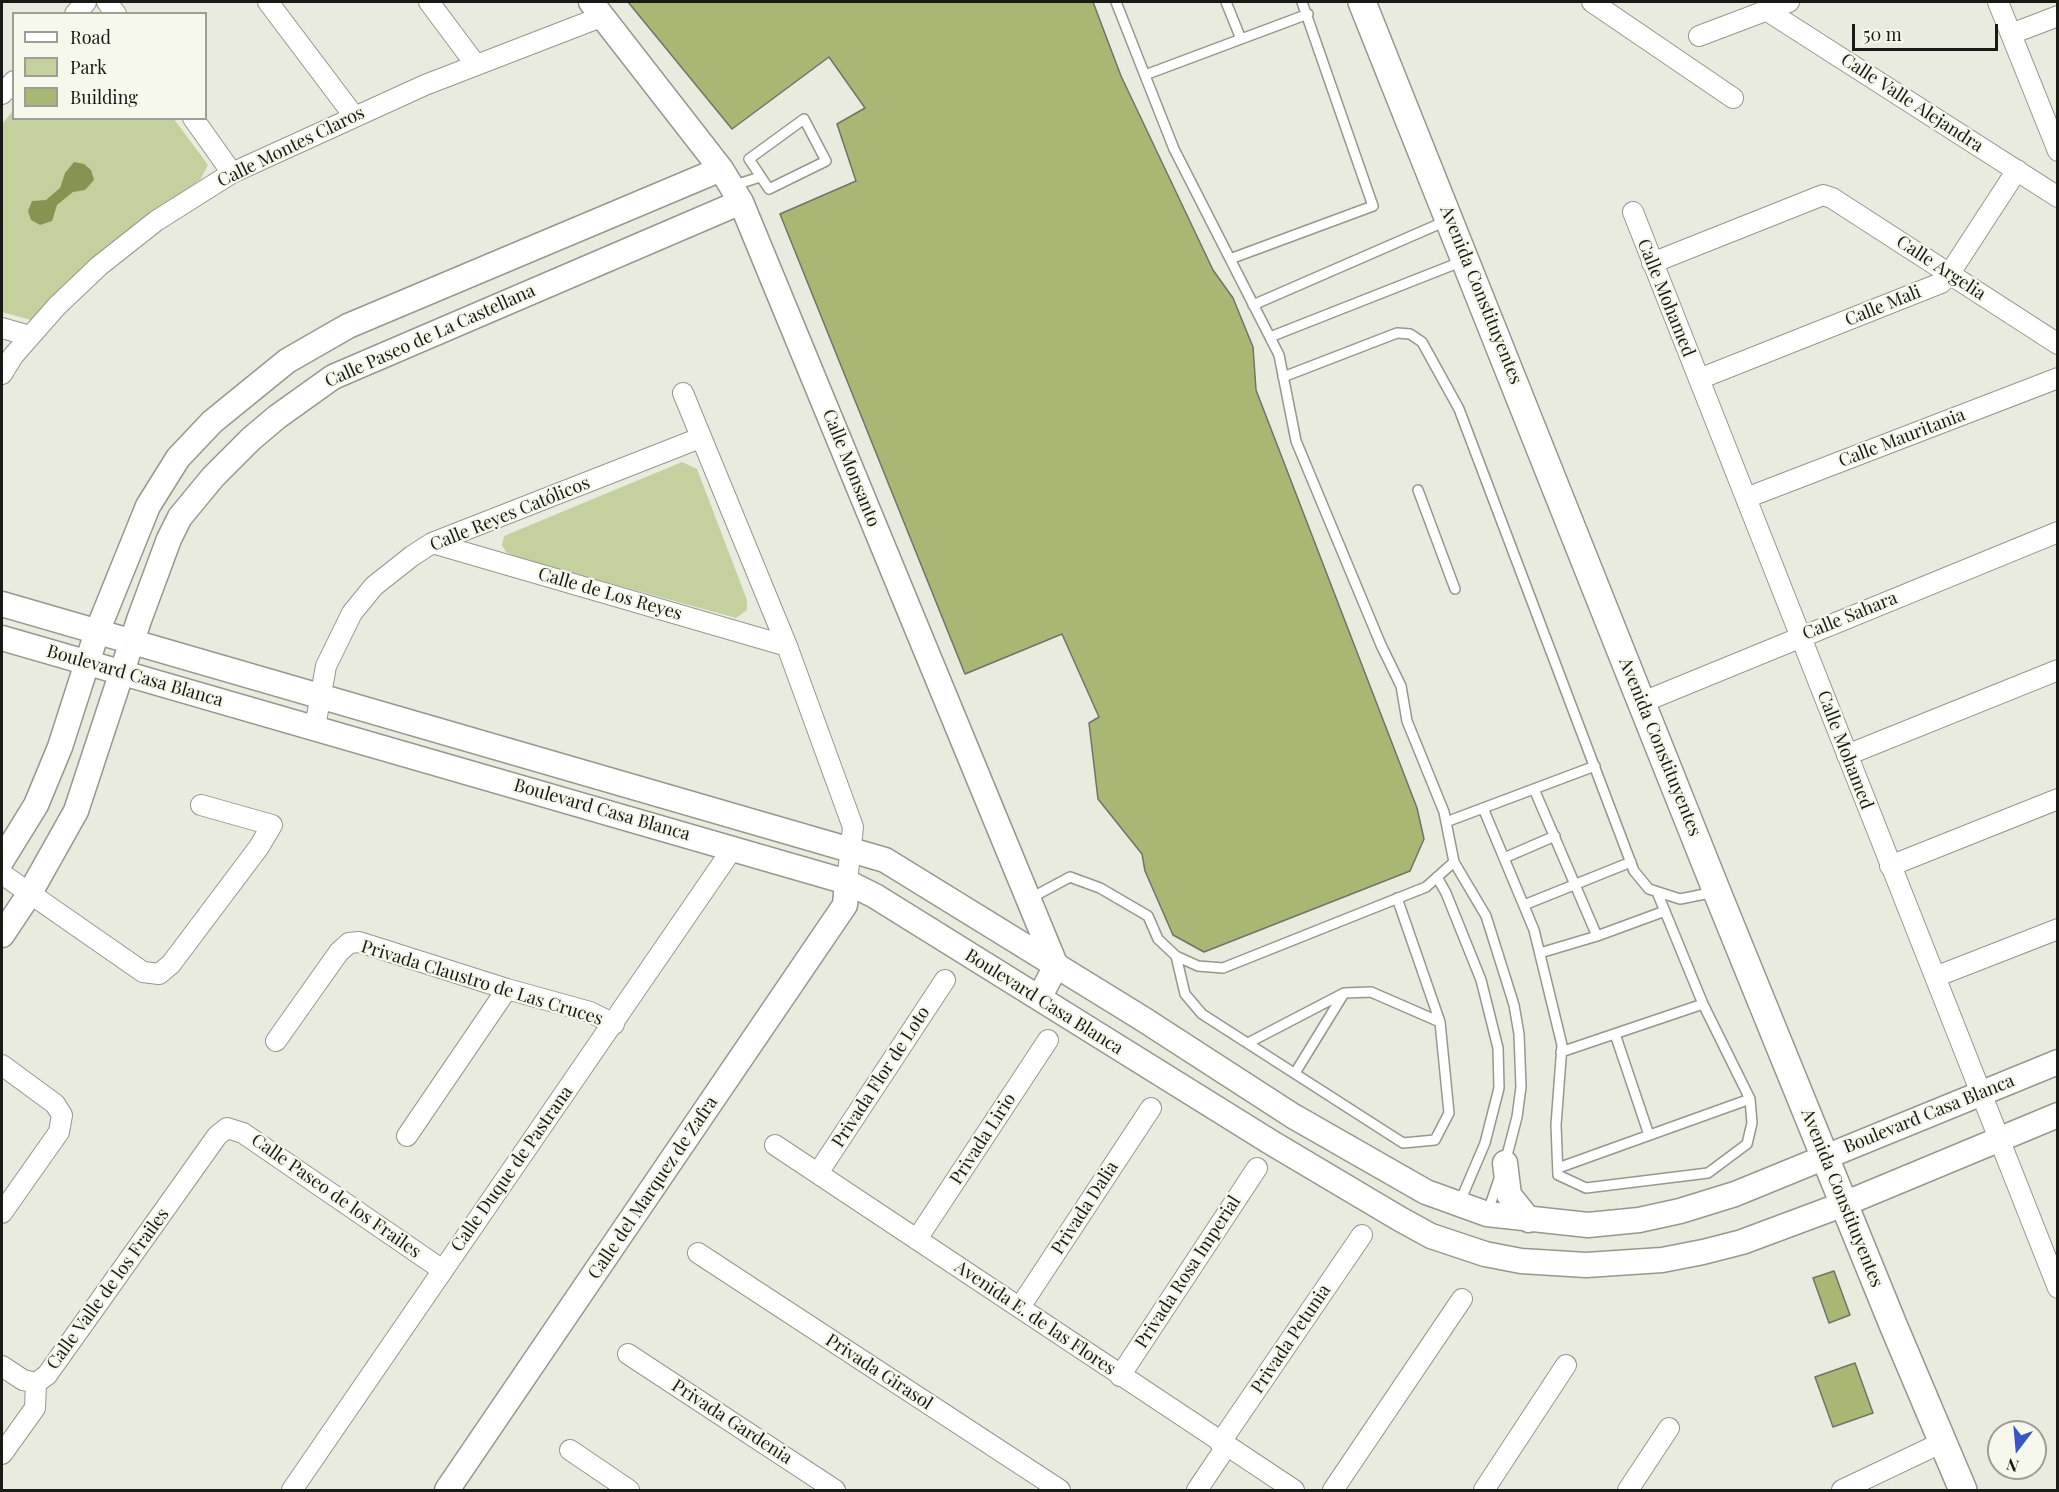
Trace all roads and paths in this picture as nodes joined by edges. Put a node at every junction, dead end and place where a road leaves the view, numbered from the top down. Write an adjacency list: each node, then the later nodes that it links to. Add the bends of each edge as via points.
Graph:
1 (268, 2): 20 (street)
2 (429, 2): 17 (street)
3 (1116, 2): 18 (lane)
4 (1226, 2): 16 (lane)
5 (1302, 2): 12 (lane)
6 (1362, 2): 29 (main road, Avenida Constituyentes)
7 (1592, 2): 19 (street)
8 (1789, 2): 11 (street)
9 (1998, 2): 14 (street)
10 (596, 9): 17 (street, Calle Montes Claros); 26 (street, Calle Monsanto)
11 (1766, 10): 15 (street); 23 (street, Calle Valle Alejandra)
12 (1308, 14): 16 (lane); 30 (lane, via 1373,206)
13 (2058, 16): 14 (street)
14 (2011, 34): 22 (street)
15 (1699, 36)
16 (1241, 39): 18 (lane)
17 (476, 65): 20 (street, Calle Montes Claros)
18 (1145, 75): 30 (lane, via 1174,149)
19 (1733, 98)
20 (354, 116): 24 (street, Calle Montes Claros)
21 (194, 120): 24 (street)
22 (2057, 147)
23 (2017, 170): 27 (street, Calle Valle Alejandra); 33 (street, Calle Mali)
24 (232, 173): 36 (street, Calle Montes Claros, via 123,246)
25 (760, 177): 25 (lane, via 749,159 804,119 826,161 769,189); 26 (lane)
26 (731, 186): 51 (street, via 348,326 287,361 212,422 173,465 137,530); 54 (street, Calle Paseo de La Castellana, via 333,377 308,394 251,439 184,511 169,539); 87 (street, Calle Monsanto)
27 (2058, 197)
28 (1633, 212): 32 (street, Calle Mohamed)
29 (1451, 219): 31 (main road, Avenida Constituyentes); 34 (lane)
30 (1230, 259): 34 (lane)
31 (1467, 260): 37 (lane); 60 (main road, Avenida Constituyentes)
32 (1652, 263): 33 (street, Calle Argelia, via 1823,195); 42 (street, Calle Mohamed)
33 (1950, 273): 38 (street, Calle Argelia); 42 (street, Calle Mali, via 1941,283)
34 (1253, 304): 37 (lane)
35 (2, 328): 36 (street)
36 (30, 336): 39 (street, Calle Montes Claros)
37 (1270, 337): 40 (lane)
38 (2058, 344)
39 (2, 374)
40 (1283, 377): 63 (lane, via 1397,333 1410,334 1422,342 1459,409); 69 (lane, via 1296,441 1380,645 1401,686 1407,721)
41 (2058, 378): 46 (street, Calle Mauritania)
42 (1699, 379): 46 (street, Calle Mohamed)
43 (682, 393): 44 (street)
44 (700, 438): 48 (street, Calle Reyes Católicos); 55 (street)
45 (1418, 490): 49 (lane)
46 (1746, 498): 52 (street, Calle Mohamed)
47 (2058, 532): 52 (street, Calle Sahara)
48 (432, 543): 55 (street, Calle de Los Reyes); 59 (street, Calle Reyes Católicos, via 361,600 332,650)
49 (1455, 589)
50 (2, 604): 51 (street, Boulevard Casa Blanca)
51 (97, 632): 54 (street, Boulevard Casa Blanca); 56 (street)
52 (1801, 636): 60 (street, Calle Sahara); 62 (street, Calle Mohamed)
53 (2, 638): 56 (street, Boulevard Casa Blanca)
54 (132, 642): 58 (street, Calle Paseo de La Castellana); 59 (street, Boulevard Casa Blanca)
55 (787, 646): 73 (street, via 853,827)
56 (86, 662): 58 (street, Boulevard Casa Blanca); 75 (street, via 60,747 36,805)
57 (2058, 670): 62 (street)
58 (123, 673): 61 (street, Boulevard Casa Blanca); 85 (street, Calle Paseo de La Castellana, via 76,811)
59 (321, 697): 61 (street, Calle Reyes Católicos); 65 (street, Boulevard Casa Blanca)
60 (1643, 702): 84 (main road, Avenida Constituyentes)
61 (315, 727): 70 (street, Boulevard Casa Blanca)
62 (1847, 755): 78 (street, Calle Mohamed)
63 (1595, 766): 64 (lane); 77 (lane)
64 (1534, 789): 68 (lane); 71 (lane)
65 (675, 799): 70 (street); 73 (street, Boulevard Casa Blanca)
66 (2058, 800): 78 (street)
67 (201, 805): 85 (street, via 272,825 171,964 159,974 143,972)
68 (1483, 808): 69 (lane); 74 (lane)
69 (1446, 822): 76 (lane)
70 (666, 829): 72 (street, Boulevard Casa Blanca)
71 (1554, 836): 74 (lane); 82 (lane)
72 (733, 848): 81 (street, Boulevard Casa Blanca); 103 (street, Calle Duque de Pastrana)
73 (851, 848): 81 (street); 95 (street, Boulevard Casa Blanca, via 885,860)
74 (1504, 858): 88 (lane)
75 (2, 860)
76 (1454, 862): 80 (lane); 122 (lane, via 1485,916 1514,1005 1519,1034 1521,1087)
77 (1631, 862): 82 (lane); 83 (lane, via 1649,889)
78 (1890, 866): 96 (street, Calle Mohamed)
79 (2, 874): 85 (street)
80 (1437, 877): 86 (lane, via 1426,887); 126 (lane, via 1481,980 1498,1048 1499,1088 1485,1143)
81 (847, 882): 100 (street, Boulevard Casa Blanca); 152 (street, Calle del Marquez de Zafra, via 845,905)
82 (1575, 885): 88 (lane); 92 (lane)
83 (1657, 892): 84 (lane, via 1680,899); 89 (lane)
84 (1718, 892): 121 (main road, Avenida Constituyentes)
85 (30, 893): 91 (street, Calle Paseo de La Castellana)
86 (1397, 898): 94 (lane, via 1223,968 1198,966); 102 (lane)
87 (1029, 899): 94 (lane, via 1070,877 1100,888 1148,915 1158,939); 95 (street, Calle Monsanto)
88 (1524, 905): 93 (lane)
89 (1665, 911): 92 (lane); 101 (lane)
90 (2058, 929): 96 (street)
91 (2, 935)
92 (1597, 936): 93 (lane)
93 (1540, 953): 108 (lane)
94 (1176, 956): 107 (lane, via 1185,994 1202,1014)
95 (1056, 966): 100 (street); 126 (street, Boulevard Casa Blanca, via 1293,1116 1399,1178)
96 (1935, 977): 112 (street, Calle Mohamed)
97 (945, 980): 125 (street, Privada Flor de Loto)
98 (507, 989): 103 (street, Privada Claustro de Las Cruces, via 590,1012); 106 (street, Privada Claustro de Las Cruces, via 359,942 349,943); 118 (street)
99 (1344, 993): 102 (lane, via 1371,992); 107 (lane); 111 (lane)
100 (1039, 998): 132 (street, Boulevard Casa Blanca, via 1272,1143)
101 (1703, 1004): 104 (lane); 113 (lane)
102 (1440, 1022): 111 (lane, via 1449,1113 1435,1140 1403,1143)
103 (614, 1024): 137 (street, Calle Duque de Pastrana)
104 (1615, 1034): 108 (lane); 117 (lane)
105 (1048, 1040): 133 (street, Privada Lirio)
106 (276, 1041)
107 (1248, 1043): 111 (lane)
108 (1561, 1052): 124 (lane, via 1556,1125)
109 (2058, 1062): 112 (street, Boulevard Casa Blanca)
110 (2, 1065): 128 (street, via 55,1104 62,1115 59,1132)
111 (1295, 1074)
112 (1979, 1093): 119 (street, Calle Mohamed); 121 (street, Boulevard Casa Blanca)
113 (1750, 1099): 117 (lane); 124 (lane, via 1752,1123 1747,1144 1708,1173 1586,1188 1558,1175)
114 (1151, 1108): 140 (street, Privada Dalia)
115 (2058, 1114): 119 (street, Boulevard Casa Blanca)
116 (227, 1128): 137 (street, Calle Paseo de los Frailes, via 243,1133); 145 (street, Calle Valle de los Frailes, via 217,1136 47,1375)
117 (1649, 1135): 124 (lane)
118 (407, 1136)
119 (1998, 1138): 127 (street, Boulevard Casa Blanca); 134 (street, Calle Mohamed)
120 (775, 1145): 125 (street, Avenida E. de las Flores)
121 (1825, 1156): 127 (main road, Avenida Constituyentes); 130 (street, Boulevard Casa Blanca, via 1735,1194 1639,1220 1587,1225)
122 (1505, 1163): 129 (lane); 130 (street, via 1509,1195)
123 (1257, 1168): 144 (street, Privada Rosa Imperial)
124 (1558, 1168)
125 (818, 1173): 133 (street, Avenida E. de las Flores)
126 (1459, 1204): 129 (street, Boulevard Casa Blanca); 132 (street)
127 (1844, 1204): 136 (street, Boulevard Casa Blanca, via 1742,1242 1662,1260 1586,1265); 147 (main road, Avenida Constituyentes)
128 (2, 1213)
129 (1487, 1214): 130 (street, Boulevard Casa Blanca); 136 (street, via 1494,1241)
130 (1529, 1220)
131 (1362, 1235): 148 (street, Privada Petunia)
132 (1431, 1236): 136 (street, Boulevard Casa Blanca)
133 (917, 1239): 140 (street, Avenida E. de las Flores)
134 (2050, 1249): 138 (street, Calle Mohamed)
135 (698, 1253): 155 (street, Privada Girasol)
136 (1521, 1261)
137 (441, 1269): 151 (street, Calle Duque de Pastrana)
138 (2058, 1288)
139 (1462, 1299): 158 (street)
140 (1020, 1307): 144 (street, Avenida E. de las Flores)
141 (628, 1354): 154 (street, Privada Gardenia)
142 (1566, 1365): 159 (street)
143 (2, 1366): 145 (street, via 23,1380)
144 (1120, 1376): 148 (street, Avenida E. de las Flores)
145 (36, 1383): 150 (street, Calle Valle de los Frailes, via 35,1408)
146 (1670, 1428): 160 (street)
147 (1943, 1442): 161 (street); 162 (main road, Avenida Constituyentes)
148 (1223, 1445): 156 (street, Privada Petunia); 157 (street, Avenida E. de las Flores)
149 (570, 1450): 153 (street)
150 (2, 1454)
151 (292, 1491)
152 (447, 1491)
153 (629, 1491)
154 (835, 1491)
155 (1060, 1491)
156 (1197, 1491)
157 (1294, 1491)
158 (1333, 1491)
159 (1484, 1491)
160 (1628, 1491)
161 (1842, 1491)
162 (1963, 1491)

